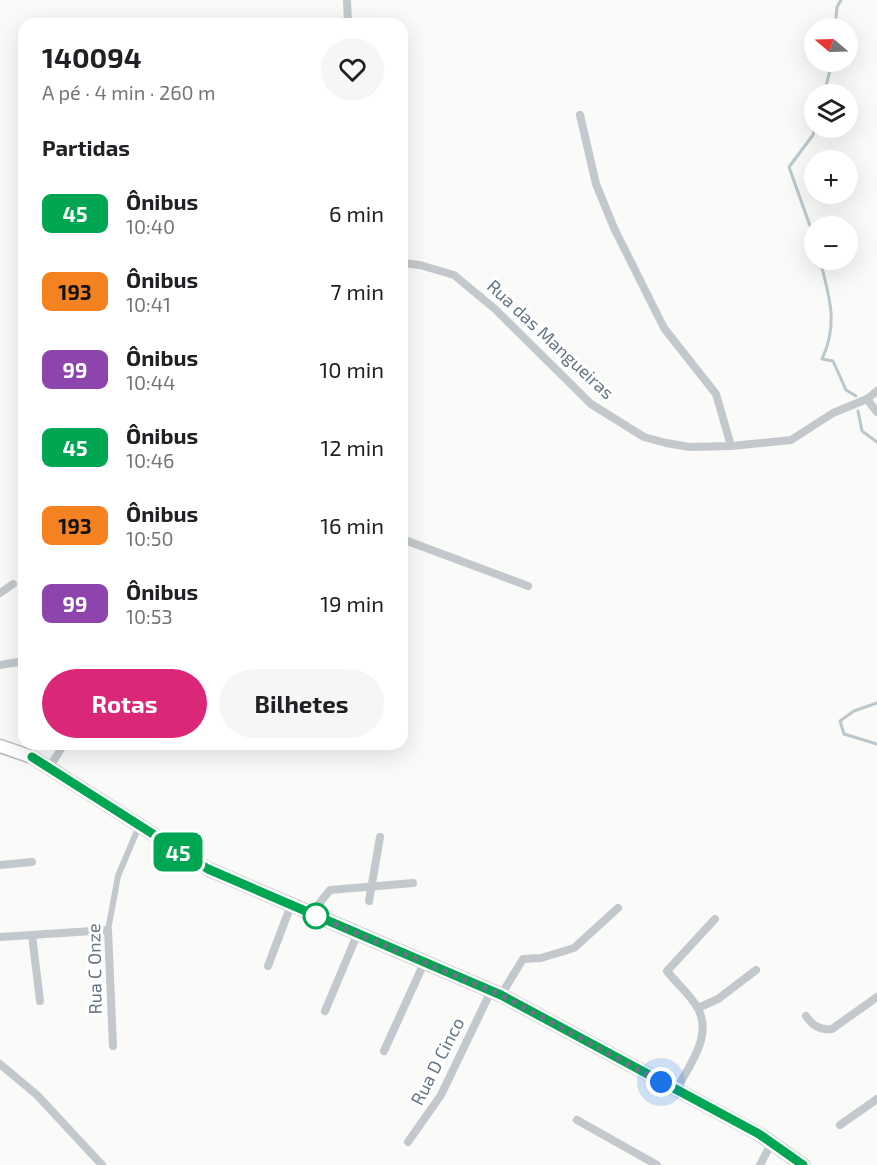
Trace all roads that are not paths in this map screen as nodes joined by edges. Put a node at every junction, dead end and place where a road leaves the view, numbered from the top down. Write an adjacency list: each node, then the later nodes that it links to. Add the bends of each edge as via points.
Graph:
1 (347, 0): 2 (street)
2 (348, 18)
3 (580, 115): 8 (street, via 596,184 614,228 664,328 716,394)
4 (408, 265): 8 (street, Rua das Mangueiras, via 437,269 467,284 580,394 637,434 674,445)
5 (877, 391): 6 (street, Rua das Mangueiras)
6 (867, 399): 7 (street); 8 (street, Rua das Mangueiras, via 833,412 791,440)
7 (877, 412)
8 (731, 446)
9 (408, 541): 11 (street)
10 (13, 584): 12 (street)
11 (528, 585)
12 (0, 593)
13 (18, 662): 14 (street)
14 (0, 665)
15 (0, 746): 17 (main road, via 32,757)
16 (60, 750): 17 (street)
17 (49, 768): 18 (main road)
18 (139, 826): 25 (main road, via 208,869); 29 (street, Rua C Onze, via 118,876)
19 (380, 837): 23 (street)
20 (32, 862): 21 (street)
21 (0, 866)
22 (413, 883): 23 (street)
23 (371, 887): 24 (street); 27 (street, via 330,890)
24 (369, 901)
25 (291, 905): 27 (main road); 34 (street)
26 (618, 908): 36 (street, Rua D Cinco, via 573,948 537,959 523,958)
27 (311, 914): 31 (main road)
28 (715, 919): 39 (street, via 667,971)
29 (108, 930): 30 (street); 42 (street, Rua C Onze)
30 (32, 934): 32 (street); 38 (street)
31 (357, 935): 33 (main road); 40 (street)
32 (0, 937)
33 (424, 963): 36 (main road); 43 (street)
34 (268, 966)
35 (756, 970): 39 (street, via 718,999)
36 (496, 993): 45 (main road); 49 (street, Rua D Cinco, via 441,1095)
37 (877, 997): 41 (street, via 831,1029 813,1026)
38 (40, 1001)
39 (698, 1008): 45 (street, via 703,1035)
40 (325, 1011)
41 (806, 1016)
42 (113, 1046)
43 (384, 1051)
44 (0, 1064): 51 (street, via 37,1095)
45 (676, 1090): 50 (main road)
46 (877, 1100): 48 (street)
47 (577, 1120): 52 (street)
48 (840, 1125)
49 (408, 1142)
50 (772, 1142): 53 (street); 54 (main road)
51 (100, 1164)
52 (657, 1165)
53 (760, 1165)
54 (803, 1165)

